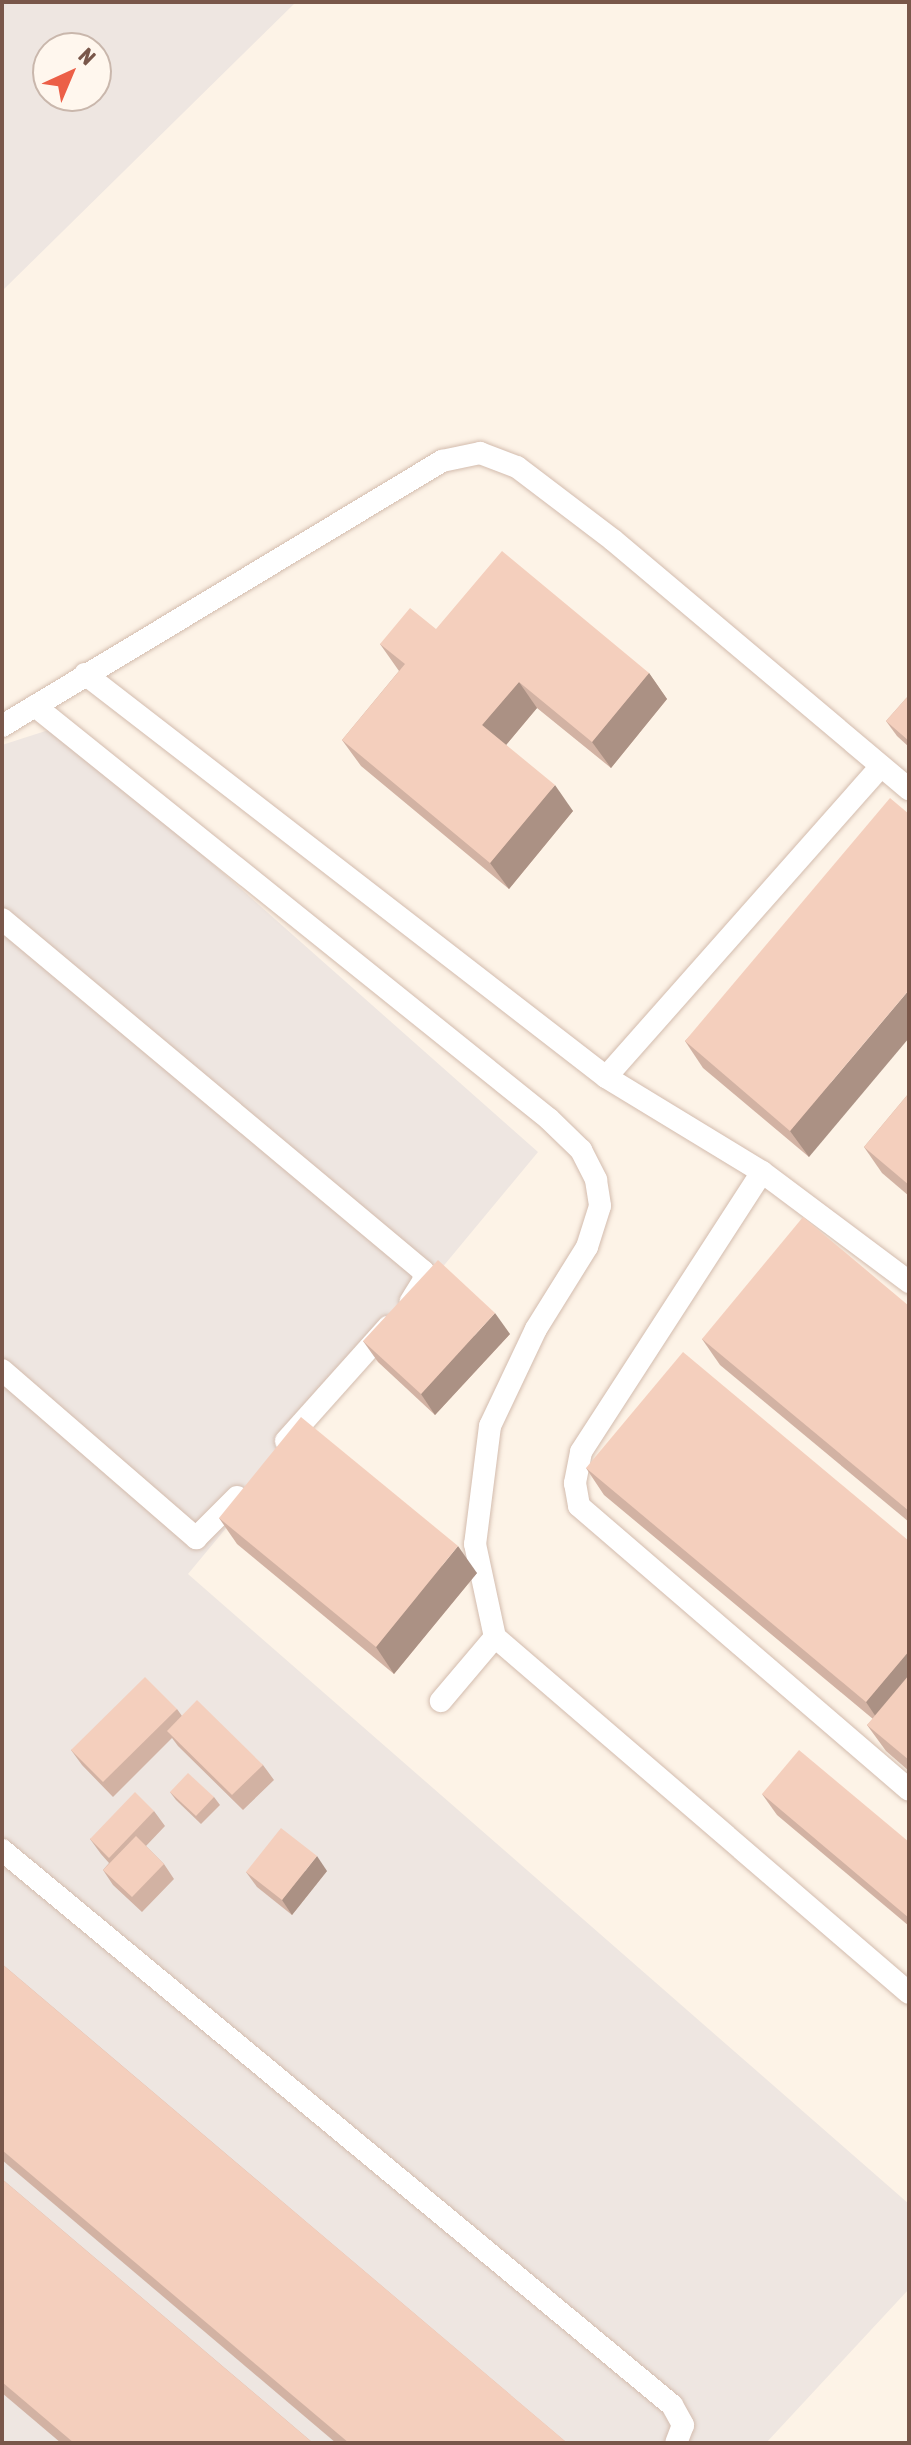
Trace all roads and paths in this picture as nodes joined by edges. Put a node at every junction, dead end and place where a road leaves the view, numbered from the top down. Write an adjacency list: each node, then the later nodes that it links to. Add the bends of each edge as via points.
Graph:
1 (85, 674): 2 (lane); 4 (lane, via 442,461 480,453 517,467 601,531); 7 (lane)
2 (35, 706): 3 (lane); 13 (lane, via 581,1150 596,1180 600,1206 587,1247 510,1378 490,1426 475,1544)
3 (2, 726)
4 (881, 766): 5 (lane); 7 (lane)
5 (909, 789)
6 (2, 919): 11 (lane, via 423,1271 418,1293)
7 (606, 1077): 8 (lane)
8 (762, 1172): 9 (lane); 15 (lane, via 581,1452 575,1483 579,1506)
9 (909, 1282)
10 (2, 1370): 12 (lane, via 196,1538)
11 (275, 1454)
12 (255, 1477)
13 (495, 1637): 14 (lane); 17 (lane)
14 (441, 1701)
15 (909, 1790)
16 (2, 1850): 18 (lane, via 672,2405 683,2425)
17 (909, 1993)
18 (676, 2443)

